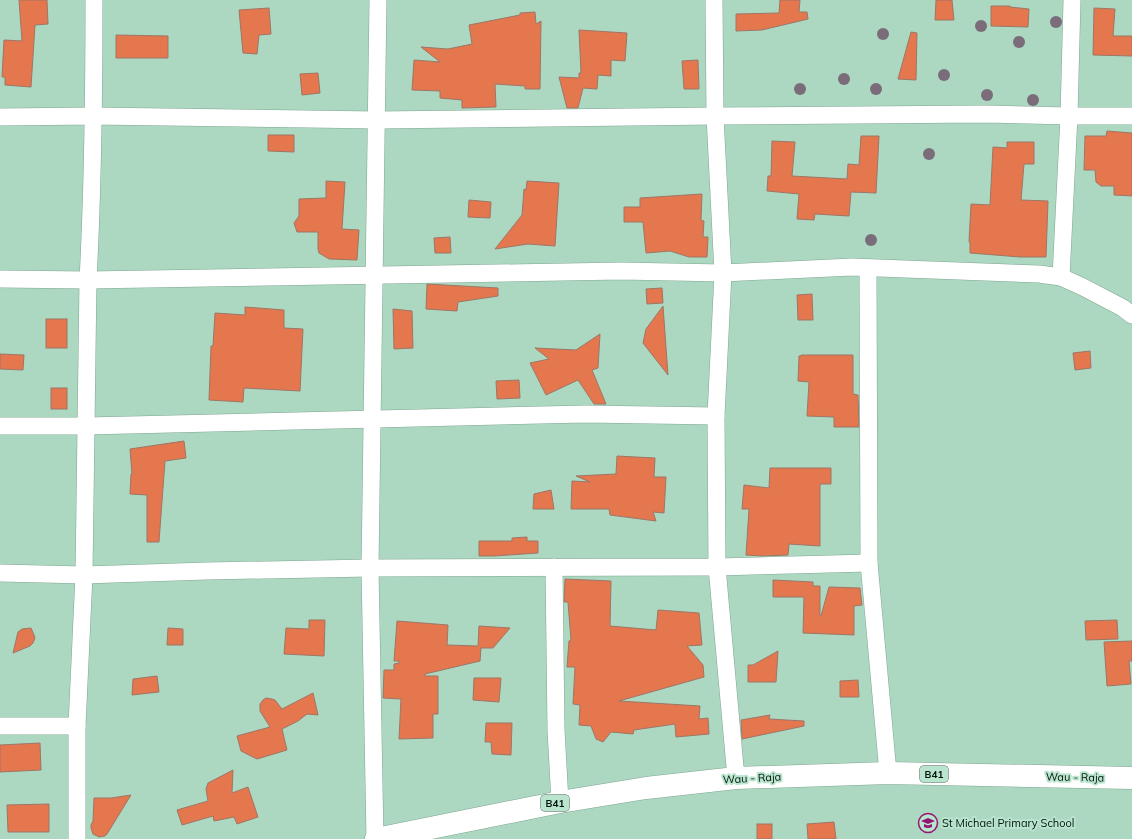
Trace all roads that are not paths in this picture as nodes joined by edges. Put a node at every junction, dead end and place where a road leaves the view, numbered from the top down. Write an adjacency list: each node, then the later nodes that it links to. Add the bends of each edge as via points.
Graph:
1 (94, 0): 5 (street)
2 (378, 0): 10 (street)
3 (714, 0): 6 (street)
4 (1072, 0): 7 (street)
5 (94, 116): 9 (street); 10 (street); 16 (street)
6 (715, 116): 7 (street); 10 (street); 12 (street)
7 (1069, 116): 8 (street); 14 (street)
8 (1132, 116)
9 (0, 117)
10 (377, 120): 13 (street)
11 (868, 268): 12 (street); 14 (street); 22 (street)
12 (724, 274): 13 (street, via 621,272); 18 (street)
13 (374, 275): 16 (street); 19 (street)
14 (1061, 277): 17 (street)
15 (0, 279): 16 (street)
16 (88, 280): 21 (street)
17 (1132, 315)
18 (716, 416): 19 (street, via 585,414); 24 (street)
19 (372, 420): 21 (street); 25 (street)
20 (0, 426): 21 (street)
21 (87, 426): 27 (street)
22 (869, 563): 24 (street); 30 (street)
23 (554, 567): 24 (street); 25 (street); 33 (street, via 556,730)
24 (717, 567): 31 (street)
25 (370, 568): 27 (street); 35 (street)
26 (0, 573): 27 (street)
27 (84, 575): 29 (street)
28 (0, 726): 29 (street)
29 (77, 726): 34 (street)
30 (888, 773): 31 (main road, Wau - Raja / B41); 32 (main road, Wau - Raja / B41)
31 (736, 778): 33 (main road, Wau - Raja / B41, via 646,788)
32 (1132, 778)
33 (560, 802): 35 (main road, Wau - Raja / B41)
34 (77, 839)
35 (376, 839)

